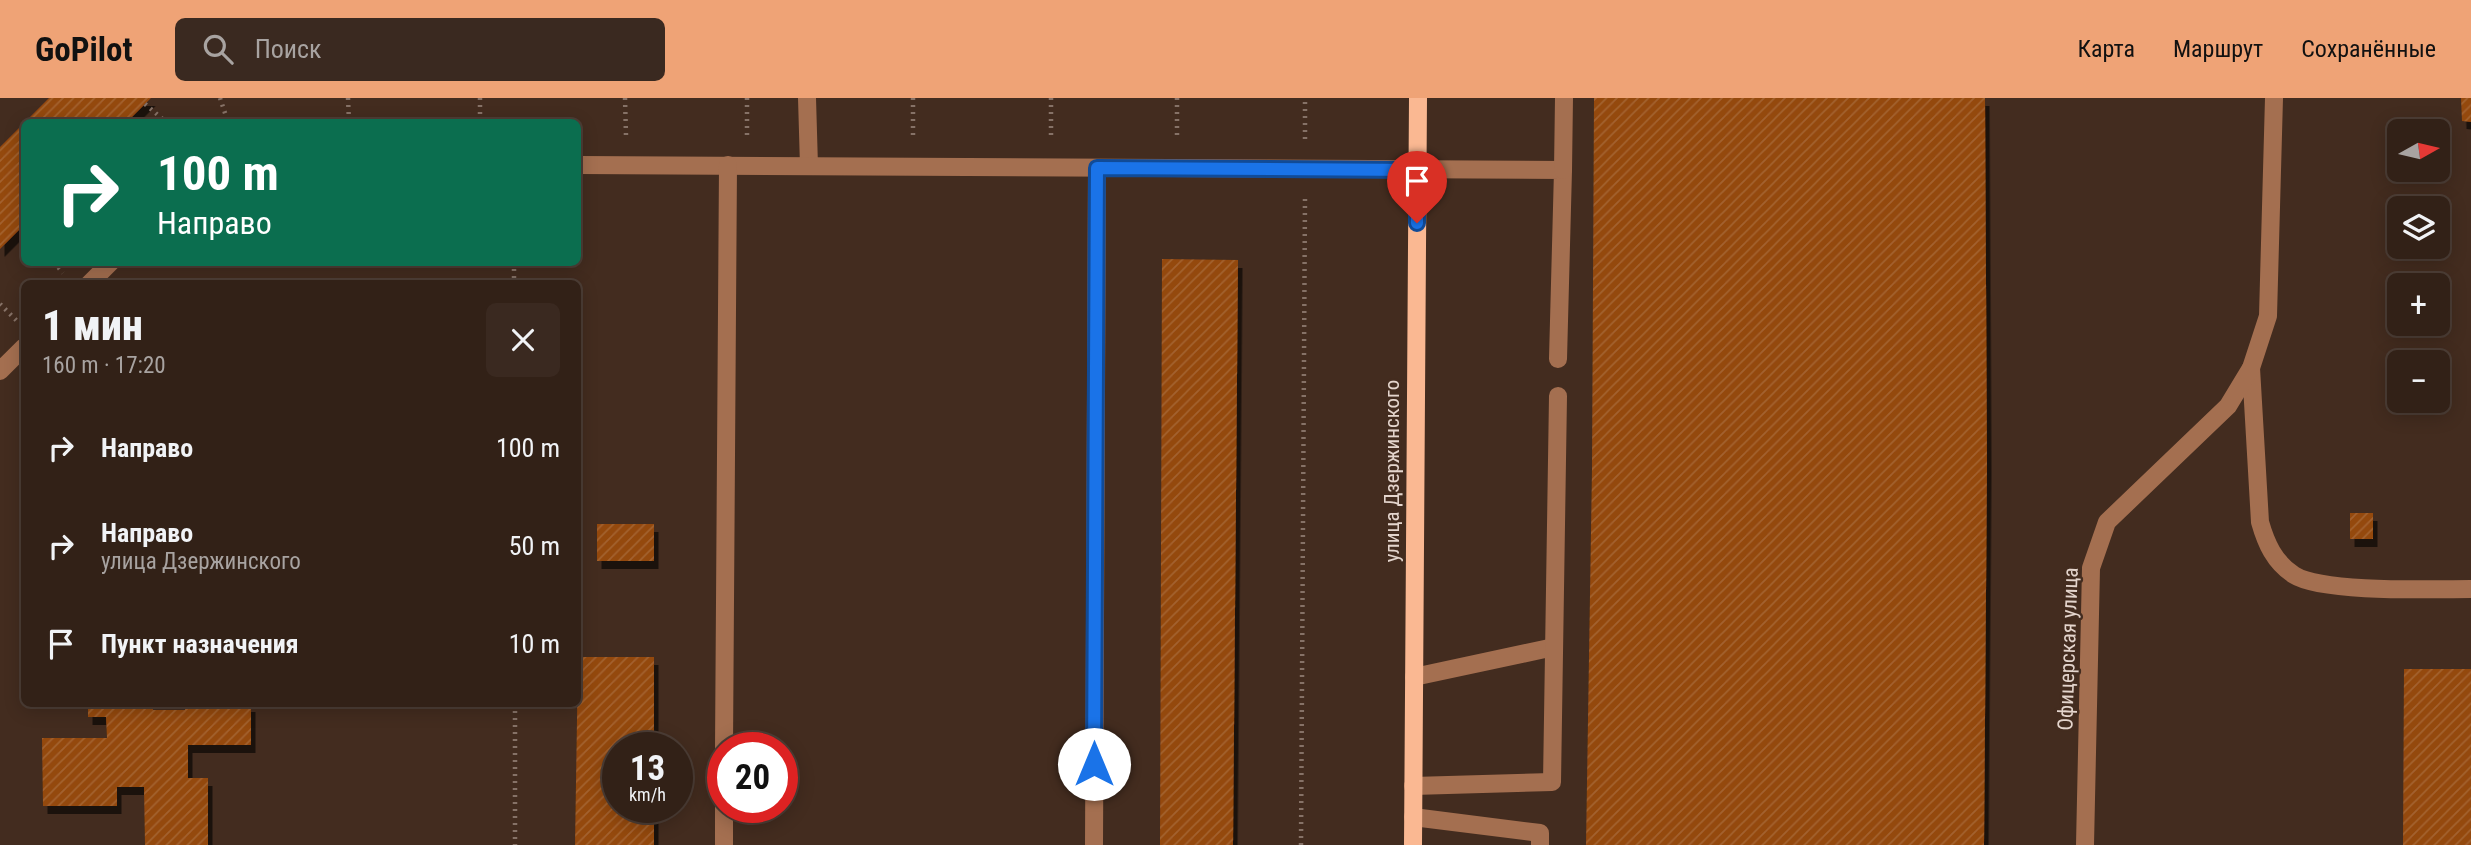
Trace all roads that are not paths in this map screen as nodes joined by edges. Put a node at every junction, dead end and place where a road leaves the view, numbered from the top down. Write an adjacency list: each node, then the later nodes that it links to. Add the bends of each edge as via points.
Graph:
1 (807, 98): 7 (street)
2 (1418, 98): 9 (main road, улица Дзержинского)
3 (1564, 98): 10 (street)
4 (2274, 98): 15 (street, Офицерская улица, via 2268,316)
5 (581, 165): 6 (street)
6 (728, 165): 7 (street); 21 (street)
7 (809, 166): 8 (street)
8 (1097, 168): 9 (street); 26 (street)
9 (1417, 170): 10 (street); 20 (main road, улица Дзержинского)
10 (1563, 170): 14 (street)
11 (107, 266): 12 (street)
12 (93, 280)
13 (21, 350): 16 (street)
14 (1558, 359)
15 (2251, 368): 18 (street, via 2260,522 2266,543 2280,563 2296,576 2321,583); 29 (street, Офицерская улица, via 2228,406 2107,522 2091,568)
16 (0, 371)
17 (1559, 396): 19 (street)
18 (2471, 589)
19 (1554, 647): 20 (street); 22 (street, via 1552,782)
20 (1414, 677): 22 (main road, улица Дзержинского)
21 (724, 732)
22 (1413, 786): 23 (main road, улица Дзержинского)
23 (1413, 817): 27 (main road, улица Дзержинского); 28 (street, via 1540,833)
24 (724, 823): 25 (street)
25 (724, 845)
26 (1094, 845)
27 (1413, 845)
28 (1540, 845)
29 (2085, 845)

